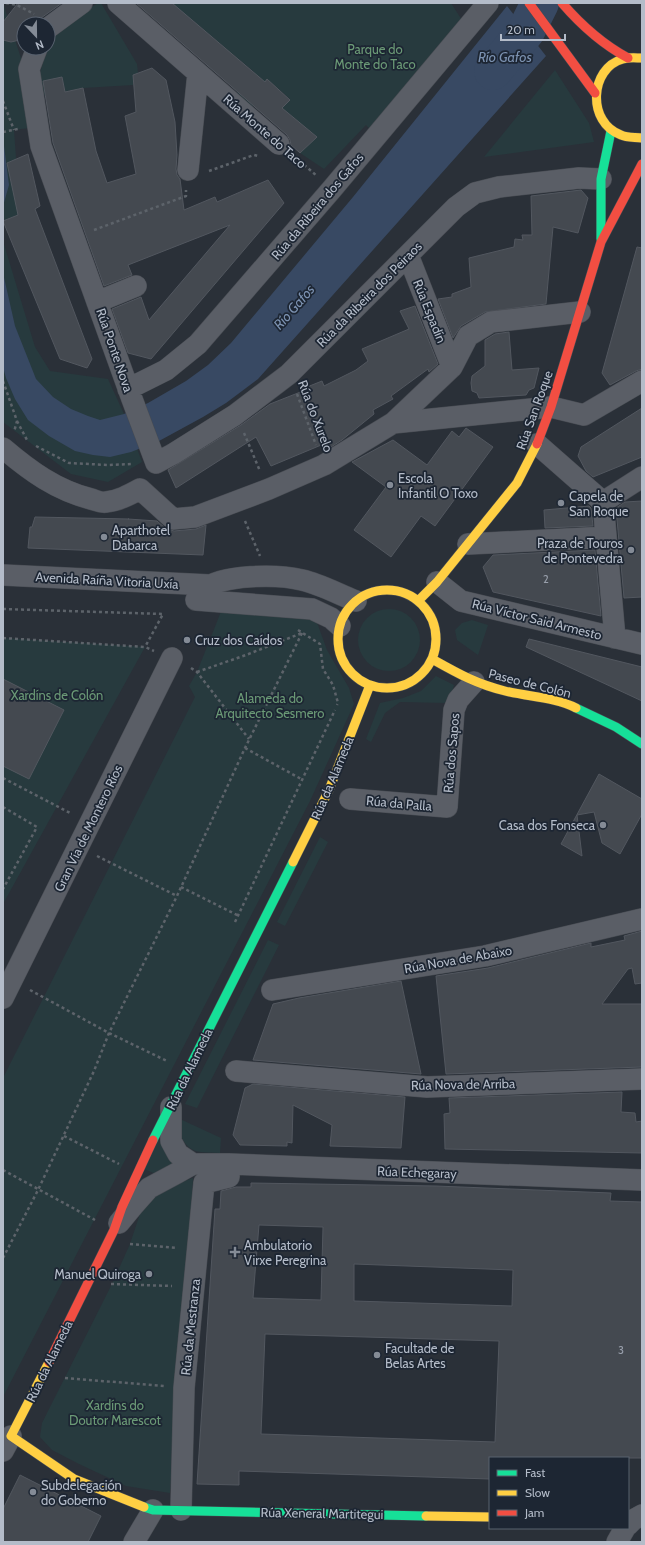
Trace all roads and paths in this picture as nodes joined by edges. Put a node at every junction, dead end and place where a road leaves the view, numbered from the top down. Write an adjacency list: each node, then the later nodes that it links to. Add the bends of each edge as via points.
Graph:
1 (6, 3): 7 (path, via 17,5)
2 (82, 3): 8 (street)
3 (118, 3): 12 (street, Rúa Monte do Taco)
4 (488, 3): 23 (street, Rúa da Ribeira dos Gafos)
5 (530, 3): 13 (main road)
6 (562, 3): 10 (main road, via 576,21 614,51)
7 (35, 16)
8 (56, 22)
9 (34, 56): 24 (street, Rúa Ponte Nova, via 29,69 41,146)
10 (628, 58): 11 (main road); 13 (main road, via 616,62 606,70)
11 (642, 58)
12 (198, 73): 18 (street, Rúa Monte do Taco); 21 (street)
13 (595, 92): 15 (main road, via 598,114)
14 (3, 101): 16 (path, via 14,130)
15 (611, 131): 17 (main road, via 632,139); 22 (main road, Rúa San Roque)
16 (3, 132)
17 (642, 138)
18 (279, 144): 23 (path, Rúa Monte do Taco)
19 (260, 156): 21 (path, via 254,154)
20 (642, 164): 25 (main road, Rúa San Roque)
21 (197, 171): 24 (path, via 186,196)
22 (601, 179): 25 (main road, Rúa San Roque); 26 (street, Rúa da Ribeira dos Peiraos, via 579,178 537,182 475,193 456,206)
23 (332, 189): 34 (street, Rúa da Ribeira dos Gafos, via 198,344)
24 (74, 238): 28 (street, Rúa Ponte Nova)
25 (601, 242): 29 (main road, Rúa San Roque)
26 (408, 255): 30 (street, Rúa Espadín); 31 (street, Rúa da Ribeira dos Peiraos)
27 (136, 286): 28 (street)
28 (98, 302): 34 (street, Rúa Ponte Nova)
29 (580, 312): 30 (street, via 491,322 468,336); 35 (main road, Rúa San Roque)
30 (452, 368): 38 (street)
31 (289, 374): 36 (street, Rúa da Ribeira dos Peiraos); 44 (path, Rúa do Xurelo)
32 (3, 381): 37 (path)
33 (642, 381): 35 (street, via 584,415)
34 (130, 394): 43 (street, Rúa Ponte Nova)
35 (551, 407): 38 (street); 40 (main road, Rúa San Roque)
36 (235, 415): 43 (street, Rúa da Ribeira dos Peiraos, via 173,454); 47 (path)
37 (17, 421): 39 (path); 42 (path)
38 (393, 423): 44 (street)
39 (29, 442)
40 (537, 444): 49 (street); 51 (main road, Rúa San Roque, via 517,483)
41 (35, 445): 43 (path, via 69,463 108,465)
42 (5, 450): 46 (street, via 27,468 72,494 104,503 124,498)
43 (154, 455): 46 (street)
44 (324, 465): 47 (street)
45 (642, 477): 49 (street)
46 (140, 489): 48 (street, via 173,519 195,516)
47 (269, 490): 48 (street)
48 (236, 502): 53 (path)
49 (604, 502): 50 (street)
50 (606, 537): 51 (street); 64 (street)
51 (468, 544): 54 (main road, Rúa San Roque)
52 (3, 575): 55 (street, Avenida Raíña Vitoria Uxía)
53 (268, 576): 55 (street, Avenida Raíña Vitoria Uxía, via 232,579); 56 (street, Avenida Raíña Vitoria Uxía, via 286,576 303,580)
54 (437, 582): 57 (main road, Rúa San Roque); 64 (street, Rúa Víctor Said Armesto, via 461,601)
55 (210, 585): 59 (street, via 201,590 196,600)
56 (356, 601): 57 (main road, via 376,591 387,590 398,591); 60 (main road, via 349,608)
57 (418, 601): 68 (main road, via 427,610 435,628 436,647)
58 (3, 609): 66 (path, via 163,614)
59 (312, 609): 60 (street, via 331,618); 62 (path)
60 (340, 626): 71 (main road, via 339,650 343,661 354,675)
61 (292, 627): 62 (path)
62 (303, 632): 69 (path); 72 (path); 74 (path, via 320,644 323,669 333,685 338,703 303,780)
63 (3, 638): 66 (path)
64 (615, 638): 65 (street, Rúa Víctor Said Armesto)
65 (642, 644)
66 (145, 647): 67 (path)
67 (172, 658): 69 (path); 79 (street, Gran Vía de Montero Ríos)
68 (432, 659): 70 (main road, Paseo de Colón); 71 (main road, via 417,678 406,684 382,688)
69 (197, 672): 72 (path)
70 (474, 682): 73 (main road, Paseo de Colón, via 505,691 565,702 616,727); 78 (street, Rúa dos Sapos, via 458,700 454,710)
71 (370, 685): 92 (main road, Rúa da Alameda, via 329,790)
72 (249, 739): 74 (path)
73 (642, 744)
74 (245, 748): 81 (path)
75 (3, 778): 79 (path)
76 (350, 799): 78 (street, Rúa da Palla)
77 (3, 807): 82 (path, via 37,826)
78 (447, 807)
79 (90, 823): 80 (street, Gran Vía de Montero Ríos)
80 (79, 847): 83 (path); 86 (street, Gran Vía de Montero Ríos)
81 (181, 886): 83 (path); 84 (path)
82 (3, 889)
83 (177, 896): 88 (path)
84 (239, 916)
85 (642, 919): 87 (street, Rúa Nova de Abaixo, via 485,956)
86 (7, 989): 88 (path)
87 (272, 990)
88 (109, 1033): 89 (path); 93 (path)
89 (169, 1062)
90 (236, 1071): 91 (street, Rúa Nova de Arriba, via 427,1086)
91 (642, 1079)
92 (171, 1107): 94 (street, via 171,1141 178,1154); 101 (main road, Rúa da Alameda, via 122,1207)
93 (64, 1136): 96 (path); 99 (path)
94 (193, 1164): 95 (street, Rúa Echegaray); 101 (street, Rúa Echegaray, via 149,1188 132,1206)
95 (229, 1164): 98 (street, Rúa Echegaray); 102 (street, Rúa da Mestranza, via 229,1177 204,1183)
96 (121, 1166)
97 (3, 1170): 99 (path)
98 (642, 1180)
99 (38, 1190): 100 (path); 103 (path)
100 (95, 1220)
101 (125, 1239): 102 (path); 108 (main road, Rúa da Alameda)
102 (198, 1250): 105 (street, Rúa da Mestranza)
103 (3, 1258)
104 (112, 1277): 105 (path, via 108,1284)
105 (195, 1287): 107 (street, Rúa da Mestranza)
106 (61, 1377): 107 (path)
107 (184, 1388): 110 (street, Rúa da Mestranza)
108 (7, 1444): 109 (main road, via 74,1479)
109 (154, 1510): 110 (main road, Rúa Xeneral Martitegui); 114 (street)
110 (181, 1510): 112 (main road, Rúa Xeneral Martitegui)
111 (642, 1516): 113 (street)
112 (489, 1517)
113 (629, 1524)
114 (134, 1542)

